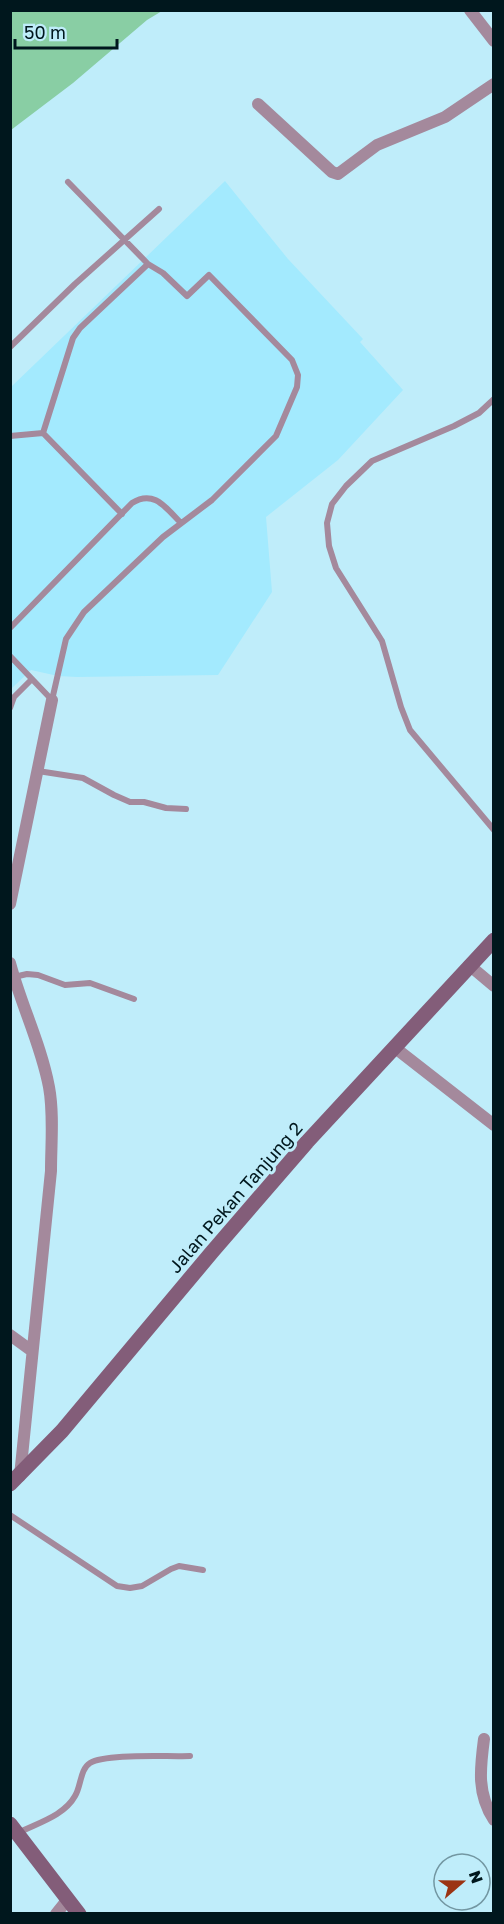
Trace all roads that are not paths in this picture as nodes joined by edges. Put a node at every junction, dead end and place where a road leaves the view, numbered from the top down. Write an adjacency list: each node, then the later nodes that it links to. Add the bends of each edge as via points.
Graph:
1 (470, 10): 2 (street)
2 (494, 40)
3 (494, 84): 4 (street, via 446,117 377,145 338,174)
4 (258, 104)
5 (68, 182): 7 (lane)
6 (159, 209): 7 (lane)
7 (125, 241): 8 (lane); 9 (lane)
8 (148, 264): 11 (lane, via 73,338); 14 (lane, via 187,296 209,275 292,360 298,375 292,403 276,436 212,500)
9 (10, 347)
10 (494, 399): 22 (lane, via 454,426 372,461 332,504 327,523 328,546 336,568 382,641 410,730)
11 (43, 433): 12 (lane); 13 (lane)
12 (10, 436)
13 (122, 514): 14 (lane, via 139,499 154,498); 15 (lane)
14 (181, 523): 18 (lane, via 75,624 66,639)
15 (10, 628)
16 (10, 656): 17 (lane)
17 (32, 679): 18 (lane); 19 (lane, via 14,697)
18 (52, 700): 20 (street)
19 (10, 708)
20 (38, 771): 21 (lane, via 83,778 130,801); 23 (street)
21 (186, 809)
22 (494, 830)
23 (10, 904)
24 (494, 940): 26 (street, Jalan Pekan Tanjung 2)
25 (10, 963): 27 (street)
26 (469, 965): 28 (street); 30 (street, Jalan Pekan Tanjung 2)
27 (14, 977): 29 (lane, via 38,975 65,985 90,983); 33 (street, via 46,1071 51,1107 51,1171)
28 (494, 986)
29 (134, 999)
30 (394, 1047): 31 (street); 34 (street, Jalan Pekan Tanjung 2, via 292,1158 62,1431)
31 (494, 1125)
32 (10, 1335): 33 (street)
33 (32, 1351): 34 (street)
34 (15, 1480)
35 (10, 1515): 36 (lane, via 117,1586 142,1586 179,1566)
36 (203, 1570)
37 (484, 1740): 39 (street, via 479,1773 481,1791)
38 (190, 1756): 40 (lane, via 107,1758 90,1763 67,1807)
39 (494, 1820)
40 (14, 1829): 41 (street)
41 (68, 1899): 42 (street); 43 (street)
42 (56, 1914)
43 (79, 1914)

